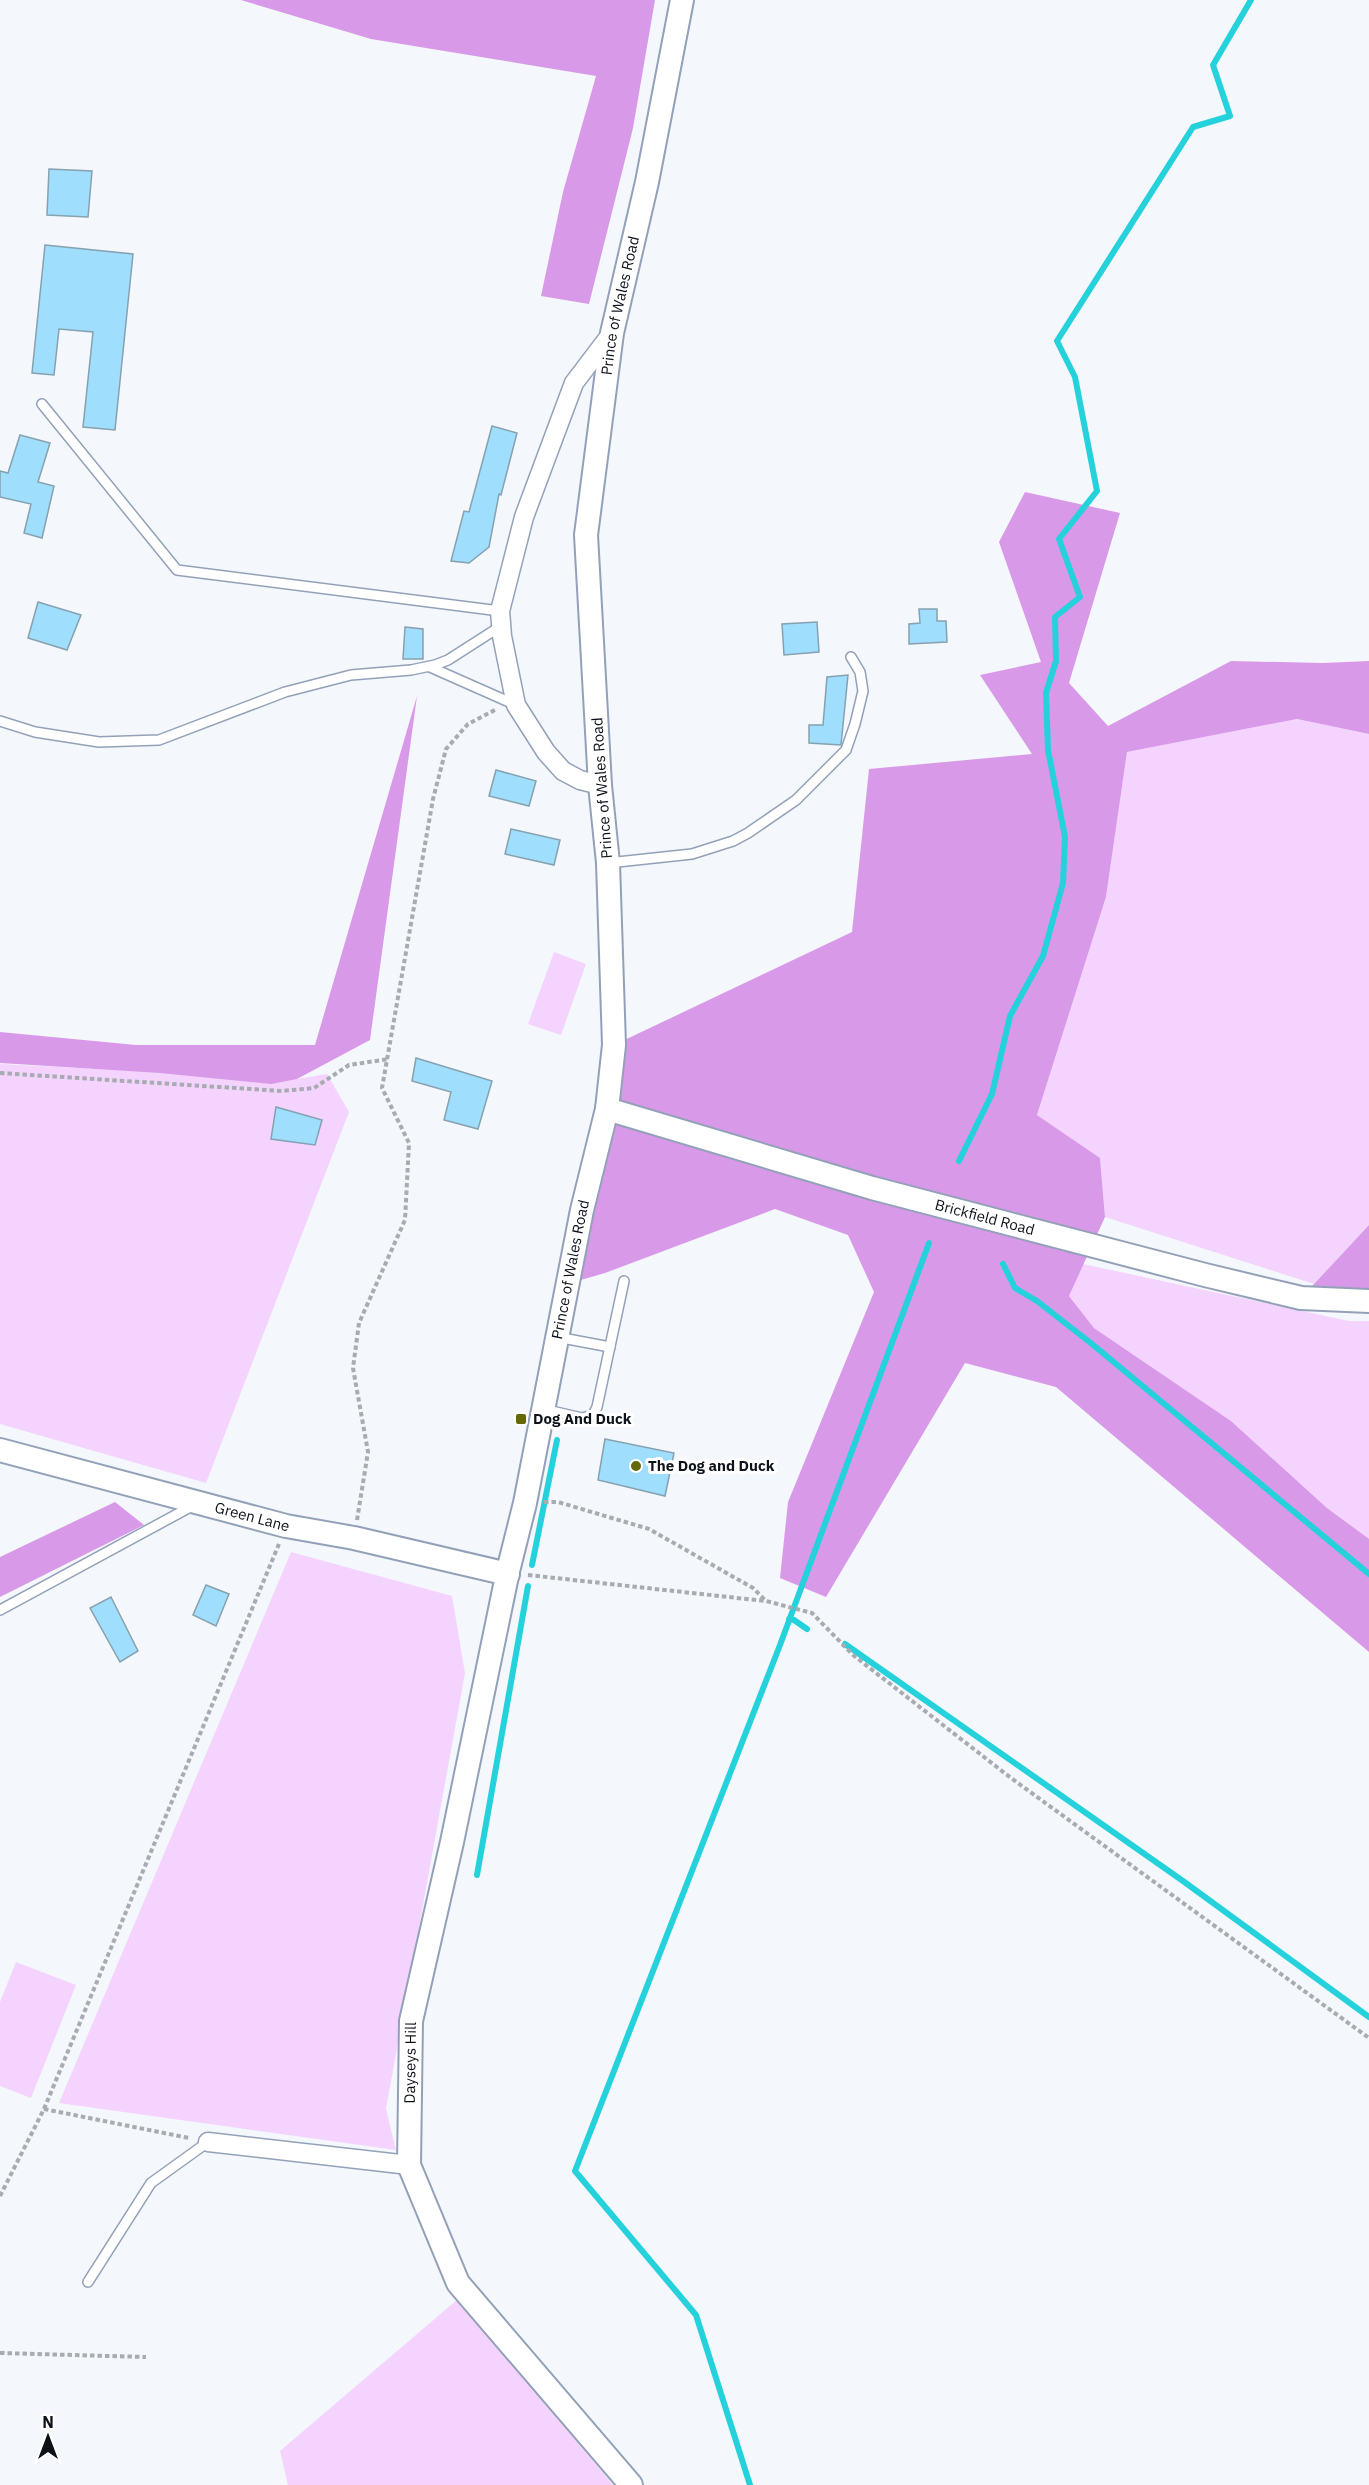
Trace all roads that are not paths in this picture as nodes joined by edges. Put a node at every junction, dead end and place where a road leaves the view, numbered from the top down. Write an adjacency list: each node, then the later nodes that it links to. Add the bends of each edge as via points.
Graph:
1 (682, 0): 2 (street, Prince of Wales Road, via 647,182)
2 (612, 333): 4 (street, via 574,383 524,518); 9 (street, Prince of Wales Road, via 586,535)
3 (42, 404): 4 (lane, via 177,570)
4 (500, 619): 6 (lane, via 448,660); 7 (street)
5 (851, 657): 10 (lane, via 860,672 863,690 846,750 796,800 748,833 692,854)
6 (430, 667): 7 (lane); 8 (lane, via 351,675 285,692 159,740 99,742)
7 (516, 705): 9 (street, via 563,771)
8 (0, 722)
9 (600, 785): 10 (street, Prince of Wales Road)
10 (608, 863): 11 (street, Prince of Wales Road, via 614,1045)
11 (607, 1109): 13 (street, Brickfield Road, via 872,1188 1205,1275 1301,1298); 14 (street, Prince of Wales Road)
12 (624, 1281): 15 (lane)
13 (1369, 1301)
14 (557, 1337): 15 (lane); 16 (street, Prince of Wales Road)
15 (610, 1347): 16 (lane, via 593,1415 582,1418)
16 (543, 1409): 19 (street, Prince of Wales Road)
17 (0, 1450): 18 (street, Green Lane)
18 (199, 1503): 19 (street, Green Lane, via 286,1526); 20 (lane)
19 (508, 1573): 22 (street, Dayseys Hill, via 411,2021)
20 (0, 1610)
21 (208, 2142): 22 (street); 23 (lane, via 151,2182)
22 (409, 2165): 24 (street, Dayseys Hill, via 458,2283)
23 (88, 2282)
24 (632, 2485)

